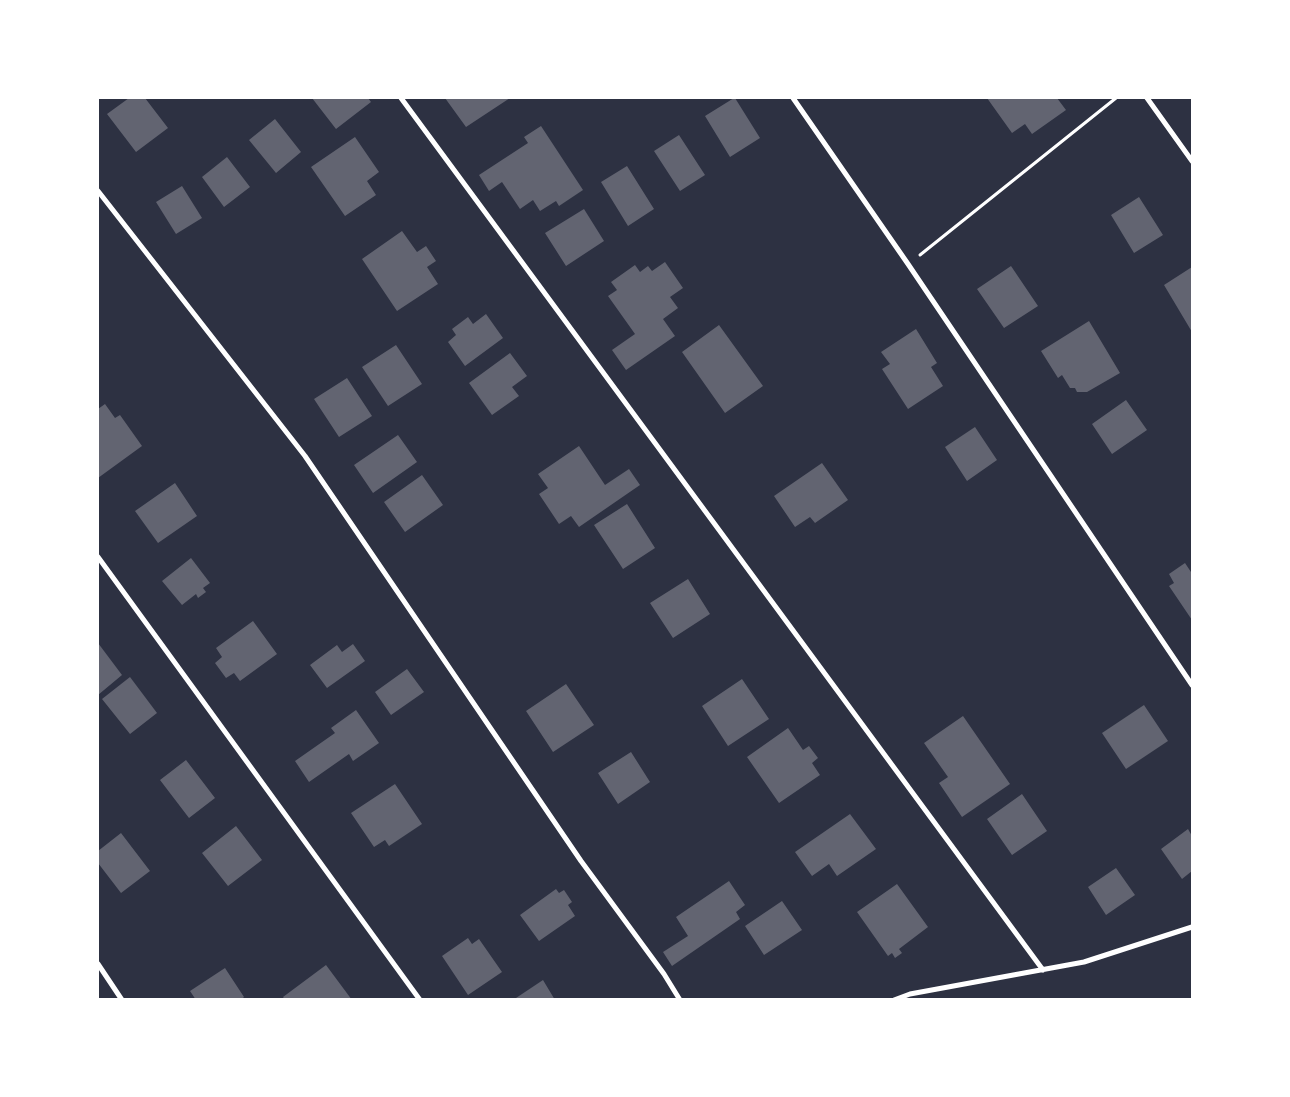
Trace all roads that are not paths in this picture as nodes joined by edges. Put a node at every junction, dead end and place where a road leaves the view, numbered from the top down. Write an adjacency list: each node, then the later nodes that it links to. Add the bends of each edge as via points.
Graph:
1 (401, 98): 10 (street)
2 (793, 98): 7 (street)
3 (1147, 98): 4 (street)
4 (1192, 161)
5 (98, 191): 13 (street, via 304,456)
6 (98, 557): 12 (street)
7 (1192, 685)
8 (1192, 926): 10 (street, via 1084,962)
9 (98, 964): 11 (street)
10 (1043, 970): 14 (street, via 910,994)
11 (122, 1000)
12 (420, 1000)
13 (680, 1000)
14 (894, 1000)

